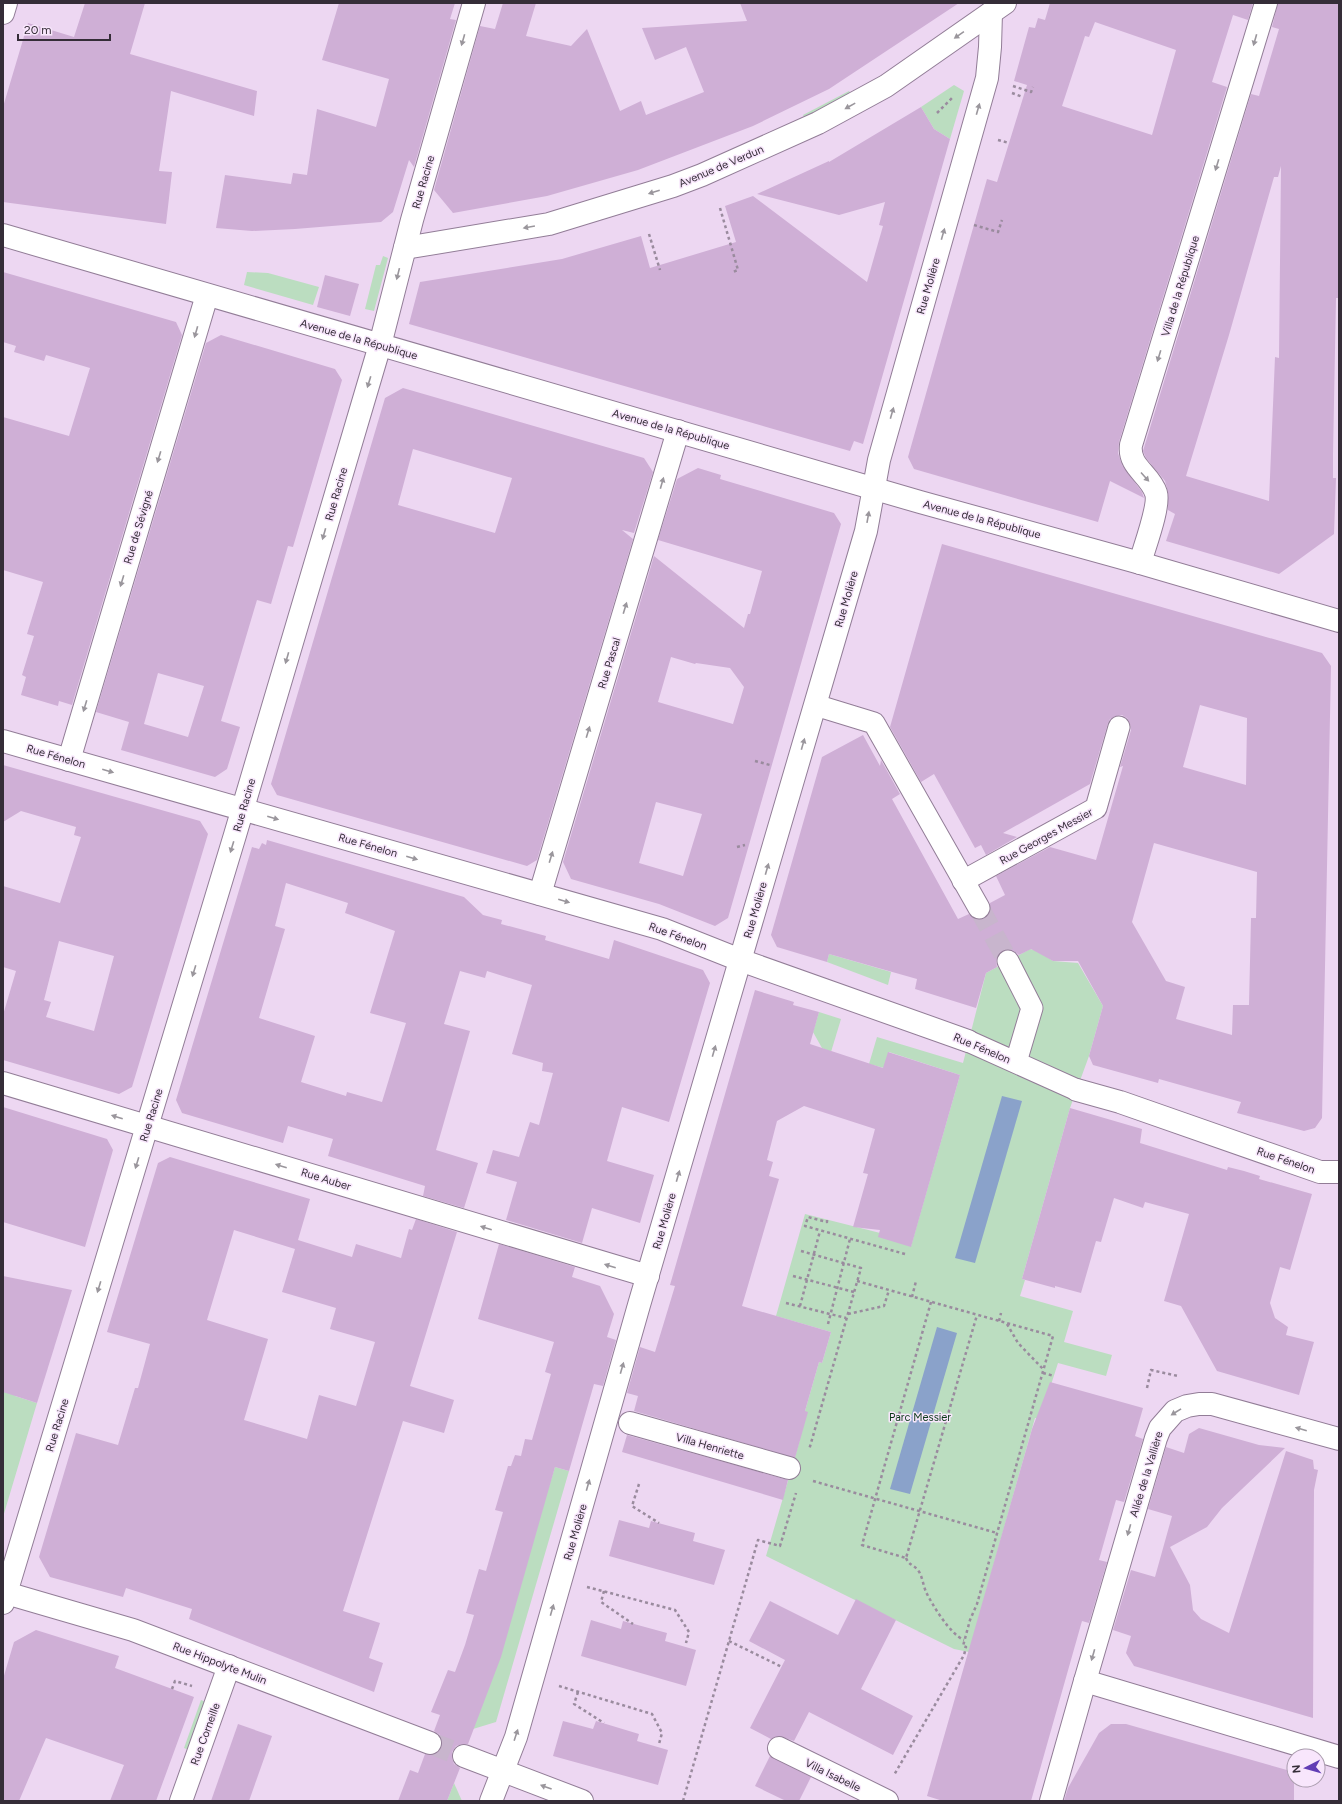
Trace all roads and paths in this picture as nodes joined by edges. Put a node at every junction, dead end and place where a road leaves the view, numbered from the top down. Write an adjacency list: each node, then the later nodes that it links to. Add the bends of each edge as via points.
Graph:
1 (6, 3): 5 (street)
2 (474, 3): 19 (street, Rue Racine, one-way to 19)
3 (1266, 3): 26 (street, Villa de la République, one-way to 26, via 1131,445 1131,458 1153,487 1157,502)
4 (993, 6): 19 (street, Avenue de Verdun, one-way to 19, via 886,86 775,143 702,175 549,224); 25 (street, Rue Molière, one-way to 4, via 987,78)
5 (3, 13)
6 (1013, 86): 7 (path, via 1031,92)
7 (1033, 87)
8 (956, 93): 11 (path)
9 (1011, 93): 10 (path)
10 (1023, 97)
11 (937, 113)
12 (998, 140): 13 (path)
13 (1009, 144)
14 (720, 208): 21 (path, via 738,270)
15 (1002, 220): 16 (path, via 998,232)
16 (974, 225)
17 (649, 234): 20 (path)
18 (3, 235): 22 (street, Avenue de la République)
19 (405, 248): 23 (street, Rue Racine, one-way to 23)
20 (660, 270)
21 (732, 272)
22 (207, 295): 23 (street, Avenue de la République); 31 (street, Rue de Sévigné, one-way to 31)
23 (380, 345): 24 (street, Avenue de la République); 34 (street, Rue Racine, one-way to 34)
24 (678, 431): 25 (street, Avenue de la République); 38 (street, Rue Pascal, one-way to 24)
25 (873, 488): 26 (street, Avenue de la République); 40 (street, Rue Molière, one-way to 25, via 866,531)
26 (1140, 563): 27 (street, Avenue de la République)
27 (1339, 621)
28 (825, 708): 37 (street, via 874,723)
29 (1119, 726): 37 (street, Rue Georges Messier, via 1096,808)
30 (3, 741): 31 (street, Rue Fénelon)
31 (69, 760): 34 (street, Rue Fénelon, one-way to 34)
32 (755, 761): 33 (path)
33 (772, 765)
34 (242, 809): 38 (street, Rue Fénelon, one-way to 38); 46 (street, Rue Racine, one-way to 46)
35 (749, 843): 36 (path)
36 (736, 848)
37 (963, 881): 39 (street)
38 (540, 894): 40 (street, Rue Fénelon, one-way to 40, via 662,929)
39 (979, 908)
40 (740, 960): 42 (street, Rue Fénelon); 55 (street, Rue Molière, one-way to 40)
41 (1008, 961): 43 (street, via 1032,1008)
42 (968, 1041): 43 (street, Rue Fénelon)
43 (1016, 1062): 45 (street, Rue Fénelon)
44 (3, 1083): 46 (street, Rue Auber, one-way to 44)
45 (1077, 1090): 47 (street, Rue Fénelon, via 1120,1102 1320,1172)
46 (147, 1126): 55 (street, Rue Auber, one-way to 46); 92 (street, Rue Racine, one-way to 92)
47 (1339, 1172)
48 (827, 1220): 49 (path, via 808,1217 805,1226)
49 (820, 1231): 50 (path); 53 (path)
50 (850, 1239): 52 (path); 54 (path)
51 (800, 1251): 53 (path)
52 (905, 1254)
53 (814, 1255): 54 (path); 57 (path)
54 (844, 1264): 58 (path, via 861,1268); 60 (path)
55 (648, 1276): 112 (street, Rue Molière, one-way to 55, via 516,1737)
56 (793, 1276): 57 (path)
57 (807, 1279): 60 (path); 66 (path)
58 (857, 1281): 61 (path); 62 (path)
59 (916, 1281): 63 (path)
60 (838, 1288): 62 (path); 68 (path)
61 (889, 1290): 63 (path); 69 (path, via 884,1306)
62 (854, 1292): 69 (path)
63 (912, 1296): 64 (path)
64 (931, 1302): 70 (path); 85 (path)
65 (786, 1303): 66 (path)
66 (800, 1306): 68 (path)
67 (1001, 1313): 72 (path)
68 (830, 1314): 71 (path); 74 (path)
69 (848, 1314): 71 (path)
70 (977, 1315): 72 (path); 86 (path)
71 (846, 1318): 81 (path)
72 (999, 1321): 73 (path)
73 (1007, 1323): 75 (path, via 1018,1343); 75 (path, via 1054,1336)
74 (828, 1324)
75 (1044, 1372): 76 (path); 88 (path)
76 (1054, 1376)
77 (1178, 1376): 78 (path, via 1152,1370)
78 (1147, 1388)
79 (630, 1424): 82 (street, Villa Henriette)
80 (1339, 1439): 101 (street, Allée de la Vallière, one-way to 101, via 1212,1404 1187,1406 1175,1411 1160,1428 1156,1438)
81 (807, 1455)
82 (794, 1477): 95 (path, via 780,1546 758,1540)
83 (808, 1480): 85 (path)
84 (638, 1484): 87 (path, via 632,1506)
85 (875, 1498): 86 (path); 89 (path, via 862,1545)
86 (920, 1511): 88 (path); 89 (path)
87 (659, 1523)
88 (997, 1533): 94 (path)
89 (906, 1558): 94 (path, via 909,1564 917,1569 940,1615 955,1634)
90 (583, 1586): 91 (path)
91 (604, 1592): 93 (path, via 601,1602); 96 (path, via 675,1610 689,1632)
92 (4, 1598): 99 (street, Rue Hippolyte Mulin, via 133,1630)
93 (633, 1624)
94 (964, 1640): 97 (path, via 963,1646)
95 (729, 1641): 100 (path); 117 (path)
96 (686, 1643)
97 (966, 1647): 98 (path); 113 (path, via 964,1655)
98 (970, 1648)
99 (229, 1666): 107 (street, Rue Hippolyte Mulin); 114 (street, Rue Corneille)
100 (782, 1667)
101 (1085, 1681): 111 (street); 118 (street, Allée de la Vallière)
102 (554, 1684): 105 (path)
103 (192, 1686): 104 (path, via 175,1681)
104 (172, 1689)
105 (578, 1692): 106 (path, via 574,1704); 108 (path, via 652,1714 662,1733)
106 (604, 1723)
107 (430, 1743)
108 (659, 1744)
109 (779, 1748): 113 (street, Villa Isabelle)
110 (464, 1756): 112 (street)
111 (1339, 1757)
112 (502, 1771): 115 (street, Rue Molière); 116 (street, one-way to 112)
113 (884, 1800)
114 (181, 1801)
115 (491, 1801)
116 (582, 1801)
117 (683, 1801)
118 (1051, 1801)

